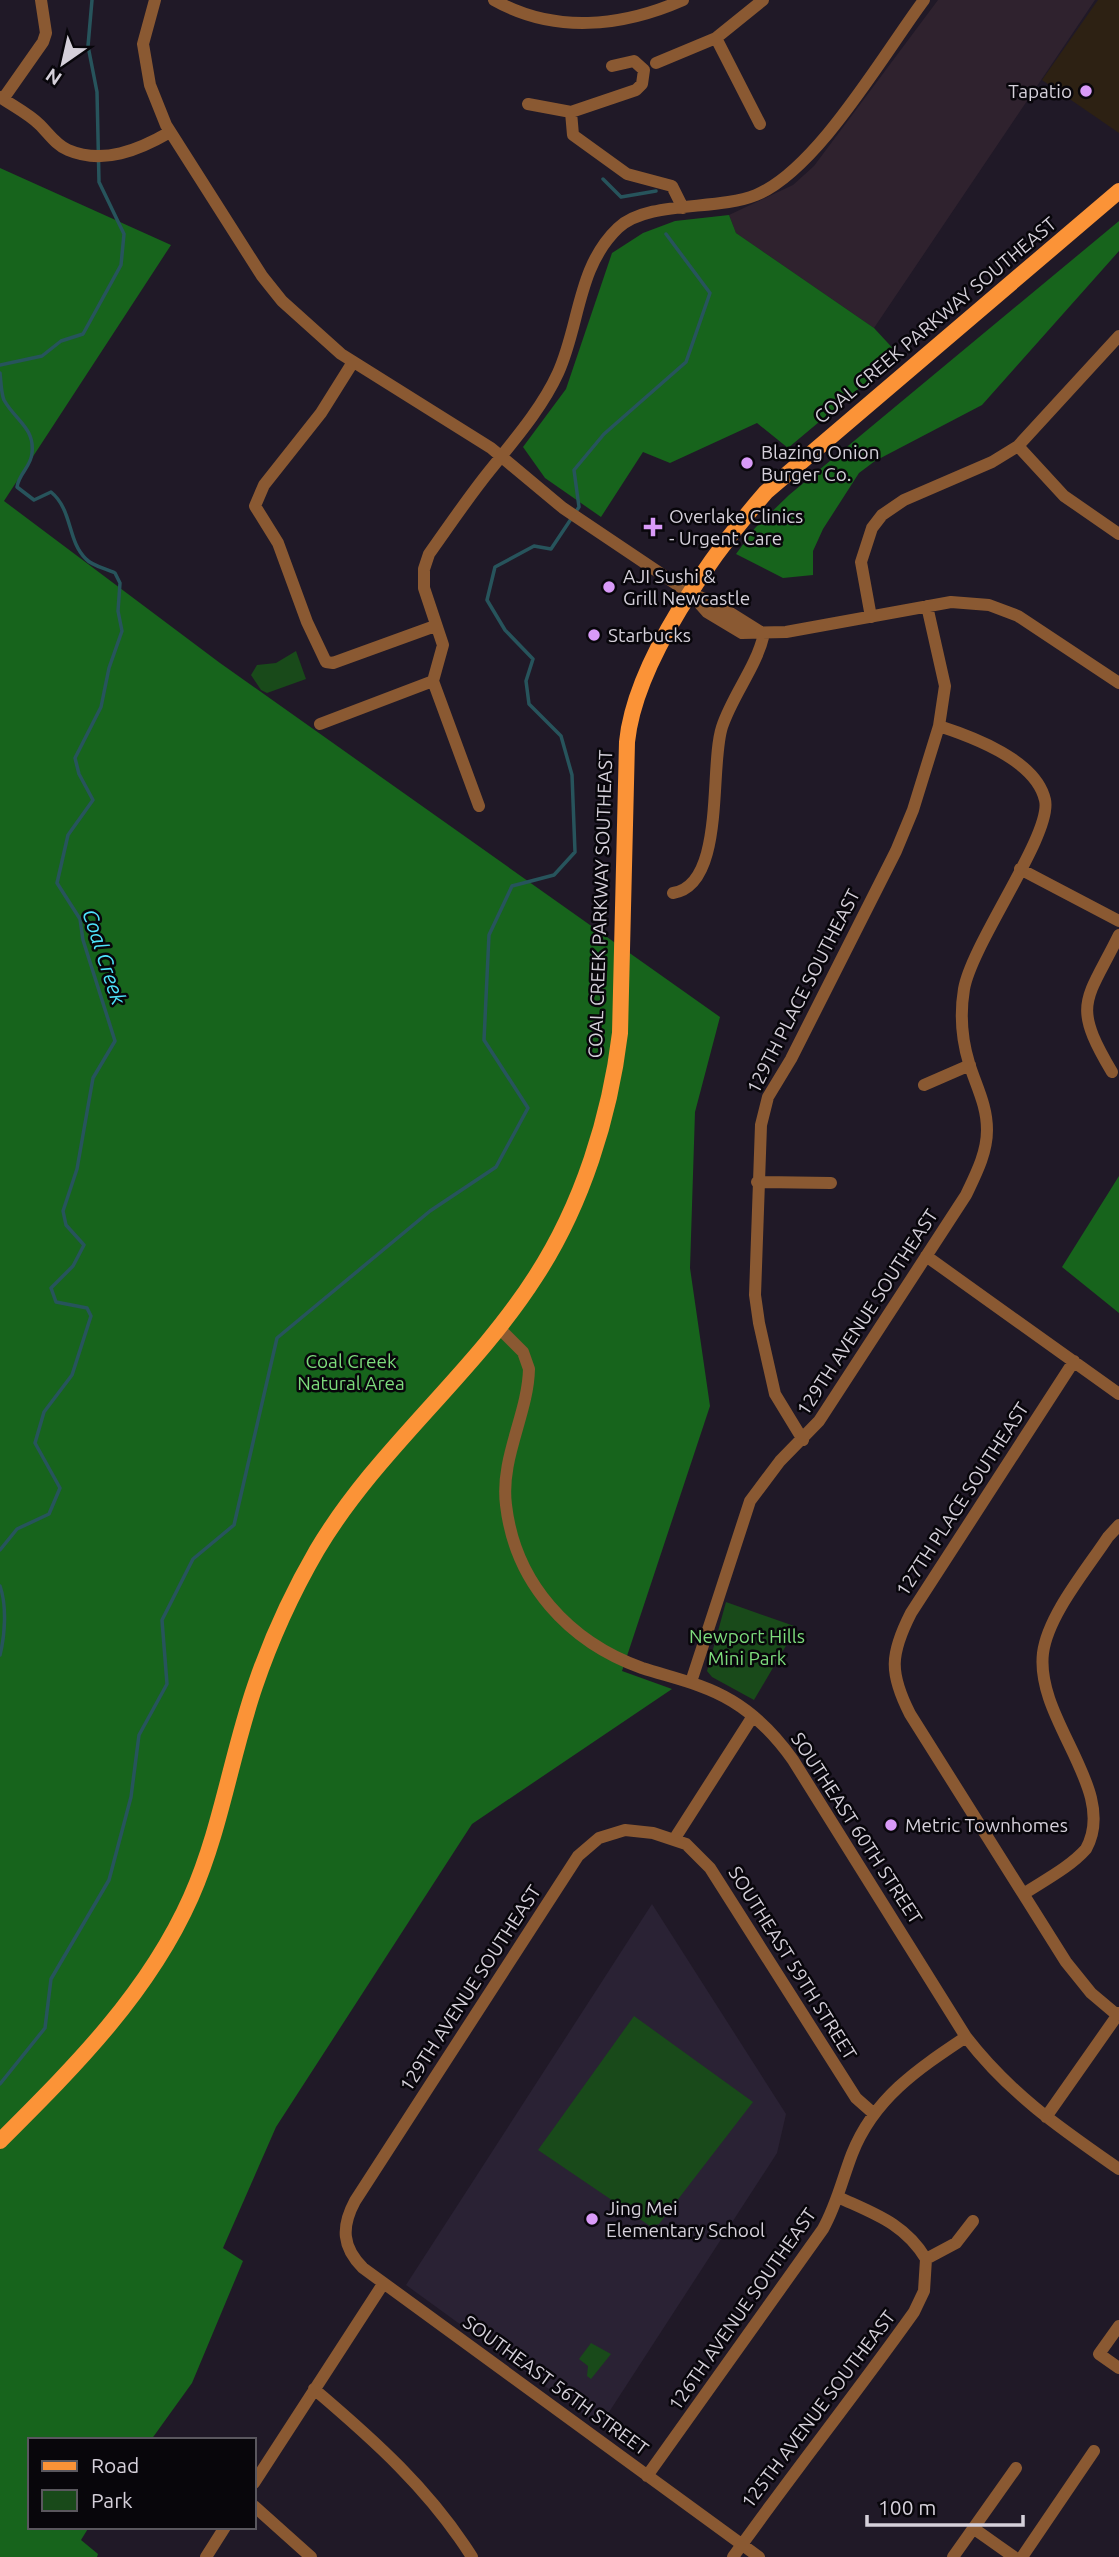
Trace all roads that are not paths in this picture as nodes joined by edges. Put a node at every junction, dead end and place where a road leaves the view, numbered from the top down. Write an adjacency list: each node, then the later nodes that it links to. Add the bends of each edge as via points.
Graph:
1 (41, 0): 10 (street, via 43,42)
2 (155, 0): 14 (street, via 143,44 150,85)
3 (494, 0): 4 (street, via 550,21 579,24 647,15)
4 (683, 0)
5 (763, 0): 7 (street)
6 (924, 0): 16 (street, via 794,172 739,200)
7 (716, 38): 8 (street); 13 (street)
8 (656, 63)
9 (612, 66): 12 (street, via 634,61 644,70 642,84)
10 (2, 98): 14 (street, via 66,150 120,155)
11 (528, 104): 12 (street)
12 (571, 112): 16 (street, via 573,135 627,174 672,186)
13 (760, 124)
14 (170, 132): 18 (street, via 275,293 307,327)
15 (1119, 191): 22 (main road, COAL CREEK PARKWAY SOUTHEAST, via 766,492 741,520)
16 (683, 208): 20 (street, via 631,219 594,258 559,372)
17 (1116, 346): 19 (street)
18 (353, 362): 20 (street); 25 (street, via 321,413 264,485 255,506 278,543 326,662)
19 (1018, 446): 21 (street, via 1065,496); 24 (street, via 892,506 882,515 872,528 861,562)
20 (501, 456): 22 (street, via 563,508); 25 (street, via 429,555 424,588)
21 (1119, 534)
22 (691, 594): 26 (street, via 742,633); 42 (main road, COAL CREEK PARKWAY SOUTHEAST, via 650,663 629,726 620,1032 605,1113 583,1180 549,1254)
23 (928, 606): 24 (street); 28 (street, via 968,601 1007,611); 30 (street, 129TH PLACE SOUTHEAST, via 944,672)
24 (871, 617): 26 (street)
25 (435, 626): 27 (street, via 443,645)
26 (764, 634): 33 (street, via 754,667 721,730 710,845 695,880)
27 (433, 681): 29 (street); 31 (street)
28 (1119, 683)
29 (320, 724)
30 (939, 726): 32 (street, 129TH AVENUE SOUTHEAST, via 998,750 1028,773 1042,792 1046,802 1043,822); 39 (street, 129TH PLACE SOUTHEAST, via 904,835 768,1097 761,1125)
31 (479, 806)
32 (1020, 869): 34 (street); 36 (street, 129TH AVENUE SOUTHEAST, via 964,988 962,1024)
33 (673, 893)
34 (1119, 921)
35 (1119, 935): 37 (street, via 1087,1001 1086,1018)
36 (970, 1065): 38 (street); 41 (street, 129TH AVENUE SOUTHEAST, via 983,1097 986,1144 966,1195)
37 (1112, 1072)
38 (924, 1084)
39 (758, 1182): 40 (street); 45 (street, 129TH PLACE SOUTHEAST, via 755,1295 759,1323 775,1394)
40 (831, 1183)
41 (926, 1256): 43 (street); 45 (street, 129TH AVENUE SOUTHEAST)
42 (498, 1327): 47 (street, SOUTHEAST 60TH STREET, via 523,1352 529,1368 505,1486 509,1522 531,1583 552,1611 589,1642 624,1661); 55 (main road, COAL CREEK PARKWAY SOUTHEAST, via 368,1478 300,1580 255,1686 222,1810 191,1898 147,1975 96,2043)
43 (1074, 1361): 44 (street); 50 (street, 127TH PLACE SOUTHEAST, via 911,1614 893,1662 910,1714)
44 (1119, 1394)
45 (803, 1440): 47 (street, 129TH AVENUE SOUTHEAST, via 780,1461 750,1502)
46 (1119, 1525): 50 (street, via 1053,1623 1044,1651 1050,1700 1099,1786 1099,1817 1088,1848)
47 (691, 1682): 48 (street, SOUTHEAST 60TH STREET)
48 (754, 1716): 49 (street); 52 (street, SOUTHEAST 60TH STREET, via 793,1760)
49 (675, 1838): 53 (street, SOUTHEAST 59TH STREET, via 710,1868 856,2098); 59 (street, 129TH AVENUE SOUTHEAST, via 625,1830 599,1838 578,1856 355,2201)
50 (1025, 1893): 51 (street, via 1078,1979)
51 (1118, 2014): 54 (street)
52 (966, 2037): 53 (street, 126TH AVENUE SOUTHEAST, via 905,2079); 54 (street, SOUTHEAST 60TH STREET, via 1004,2082)
53 (873, 2113): 57 (street, 126TH AVENUE SOUTHEAST, via 852,2154)
54 (1046, 2118): 56 (street, SOUTHEAST 60TH STREET)
55 (0, 2141)
56 (1119, 2169)
57 (840, 2198): 60 (street, via 896,2224); 67 (street, 126TH AVENUE SOUTHEAST, via 823,2229)
58 (973, 2221): 60 (street, via 956,2243)
59 (344, 2234): 61 (street, SOUTHEAST 56TH STREET, via 356,2260)
60 (926, 2259): 72 (street, 125TH AVENUE SOUTHEAST, via 924,2291 914,2312)
61 (383, 2284): 64 (street); 67 (street, SOUTHEAST 56TH STREET)
62 (1119, 2326): 63 (street, via 1099,2354)
63 (1119, 2368)
64 (314, 2389): 68 (street); 75 (street, via 404,2469)
65 (1094, 2451): 80 (street)
66 (1016, 2468): 70 (street)
67 (647, 2476): 72 (street, SOUTHEAST 56TH STREET)
68 (256, 2480)
69 (256, 2508): 74 (street)
70 (973, 2528): 78 (street); 79 (street)
71 (225, 2529): 73 (street)
72 (742, 2545): 76 (street, 125TH AVENUE SOUTHEAST); 77 (street, SOUTHEAST 56TH STREET)
73 (206, 2557)
74 (311, 2557)
75 (472, 2557)
76 (733, 2557)
77 (759, 2557)
78 (953, 2557)
79 (1014, 2557)
80 (1021, 2557)

